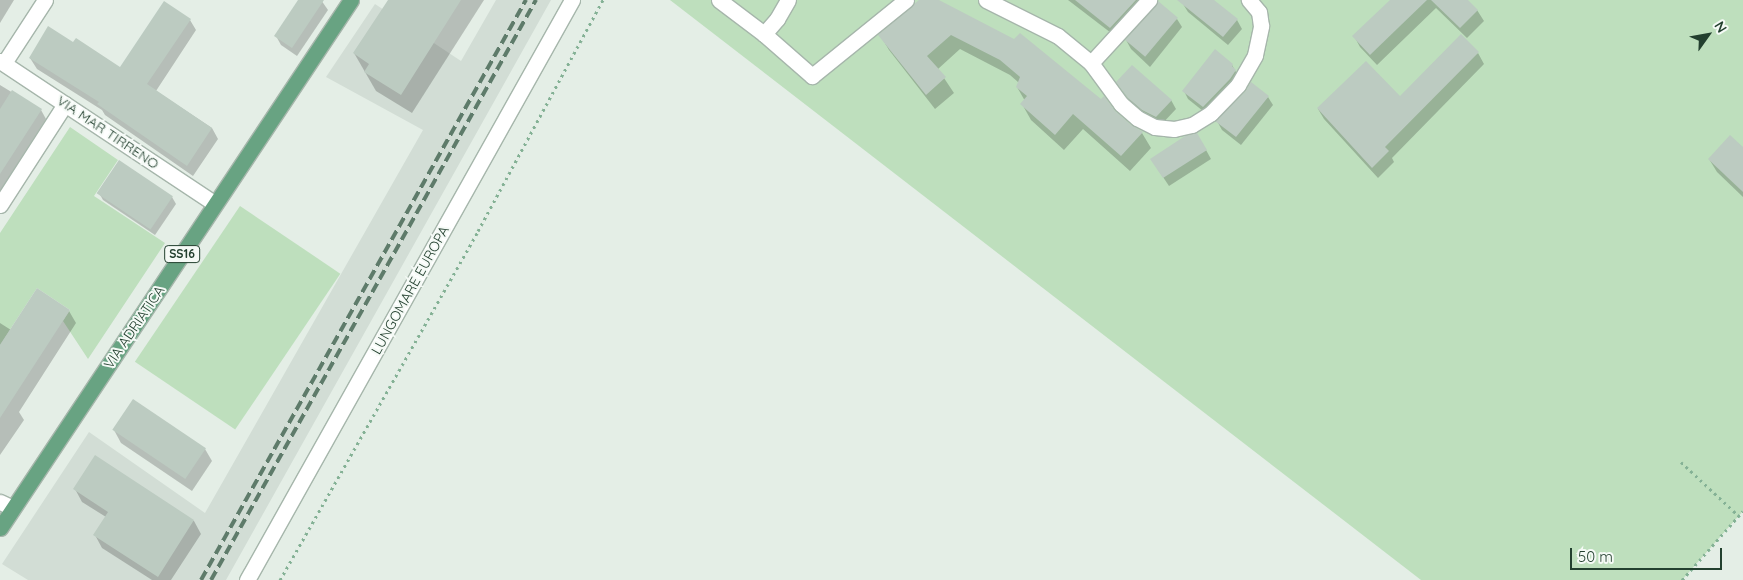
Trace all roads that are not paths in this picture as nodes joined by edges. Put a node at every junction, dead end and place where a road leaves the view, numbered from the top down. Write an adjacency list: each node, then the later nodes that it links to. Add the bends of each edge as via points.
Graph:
1 (45, 0): 11 (street)
2 (351, 0): 14 (main road, VIA ADRIATICA / SS16)
3 (572, 0): 18 (street, LUNGOMARE EUROPA)
4 (719, 0): 10 (street)
5 (788, 0): 10 (street)
6 (906, 0): 10 (street, via 812,76)
7 (986, 0): 12 (street, via 1058,36)
8 (1149, 0): 12 (street)
9 (1249, 0): 12 (street, via 1259,12 1261,26 1255,55 1238,85 1211,113 1192,125 1174,129 1156,127 1137,118 1121,104)
10 (764, 34)
11 (2, 62): 13 (street, VIA MAR TIRRENO)
12 (1091, 63)
13 (66, 104): 14 (street, VIA MAR TIRRENO); 15 (street)
14 (215, 204): 16 (main road, VIA ADRIATICA / SS16)
15 (0, 206)
16 (7, 505): 17 (main road, VIA ADRIATICA / SS16)
17 (0, 528)
18 (247, 580)

